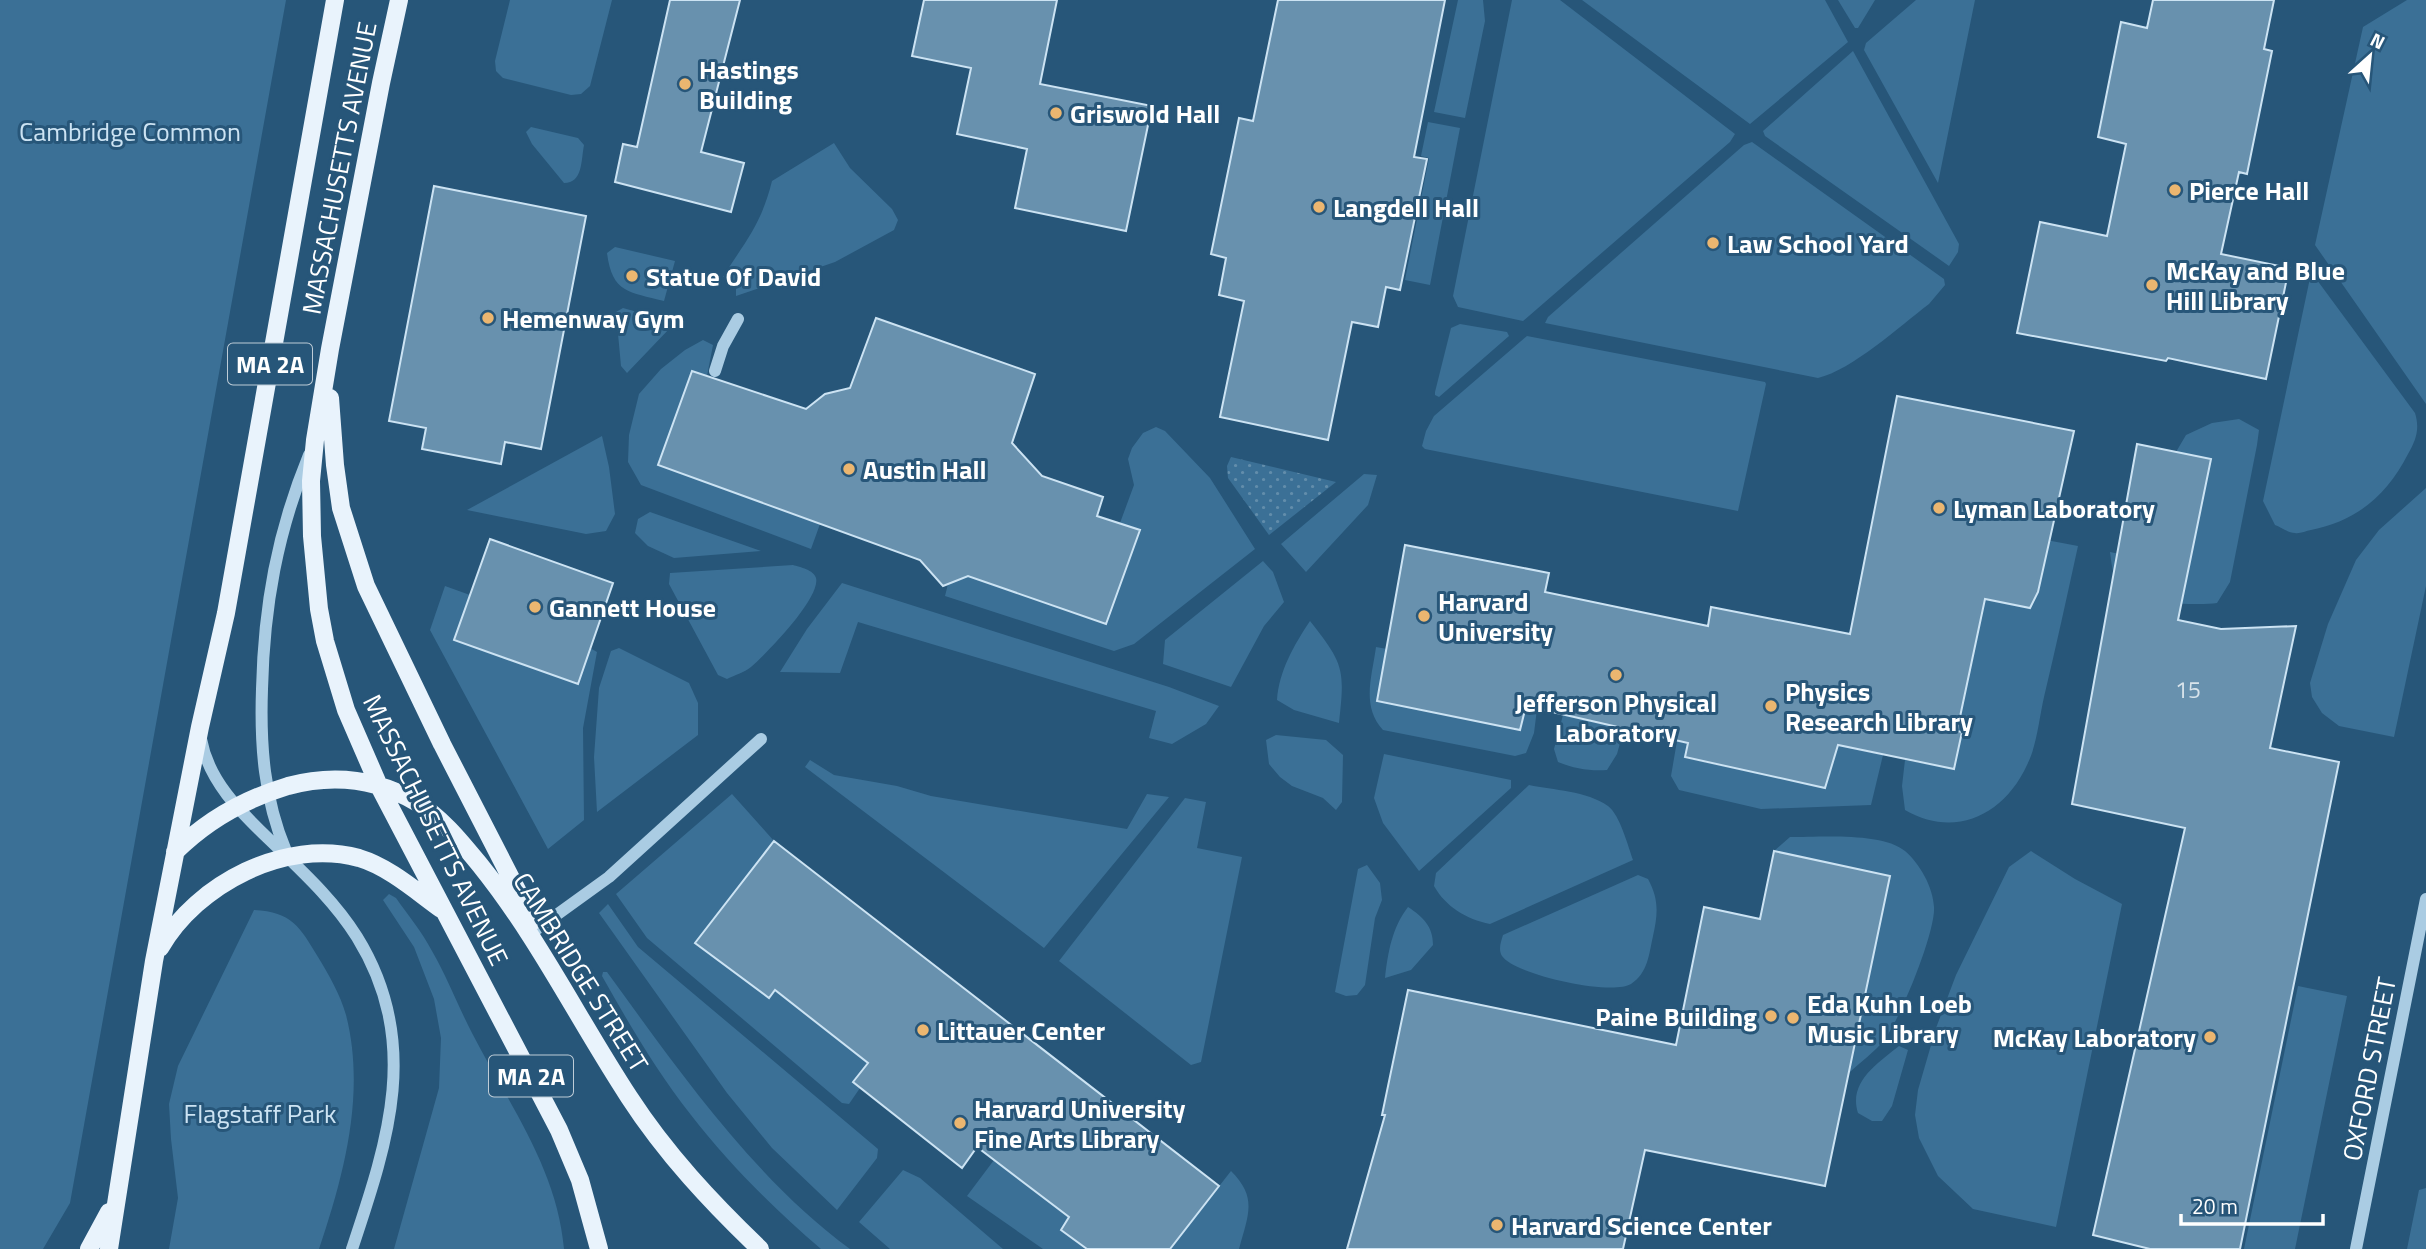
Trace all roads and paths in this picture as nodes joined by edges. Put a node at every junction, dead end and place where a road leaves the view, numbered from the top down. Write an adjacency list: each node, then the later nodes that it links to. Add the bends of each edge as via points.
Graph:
1 (335, 0): 7 (main road, MASSACHUSETTS AVENUE / MA 2A, via 226,613)
2 (400, 0): 4 (main road, MASSACHUSETTS AVENUE / MA 2A)
3 (738, 319): 5 (street)
4 (330, 349): 6 (main road, MASSACHUSETTS AVENUE / MA 2A); 16 (main road, via 337,487 366,586)
5 (715, 371)
6 (315, 440): 9 (main road, MASSACHUSETTS AVENUE / MA 2A, via 311,523 319,609 346,710); 10 (street, via 290,503 270,585 261,714)
7 (200, 727): 11 (street, via 208,767); 12 (main road, MASSACHUSETTS AVENUE / MA 2A)
8 (761, 739): 16 (street, via 609,877)
9 (379, 786): 10 (main road, CAMBRIDGE STREET, via 324,778); 15 (main road, MASSACHUSETTS AVENUE / MA 2A); 18 (main road, CAMBRIDGE STREET, via 414,801 446,825 503,895)
10 (268, 793): 11 (main road, CAMBRIDGE STREET); 13 (street)
11 (237, 806): 12 (main road, CAMBRIDGE STREET, via 214,818); 13 (street)
12 (175, 852): 17 (main road, MASSACHUSETTS AVENUE / MA 2A)
13 (288, 858): 15 (main road, via 333,854 358,858 383,869); 17 (main road, via 239,875 205,897 174,927); 22 (street, via 326,895 357,937 378,978 392,1030 395,1072 391,1104)
14 (2426, 899): 25 (street, OXFORD STREET)
15 (444, 911): 23 (main road, MASSACHUSETTS AVENUE / MA 2A, via 570,1154)
16 (537, 929): 18 (main road)
17 (154, 961): 19 (main road, MASSACHUSETTS AVENUE / MA 2A)
18 (554, 969): 24 (main road, CAMBRIDGE STREET, via 662,1145)
19 (116, 1196): 20 (main road); 21 (main road, MASSACHUSETTS AVENUE / MA 2A)
20 (89, 1249)
21 (109, 1249)
22 (352, 1249)
23 (599, 1249)
24 (760, 1249)
25 (2356, 1249)

